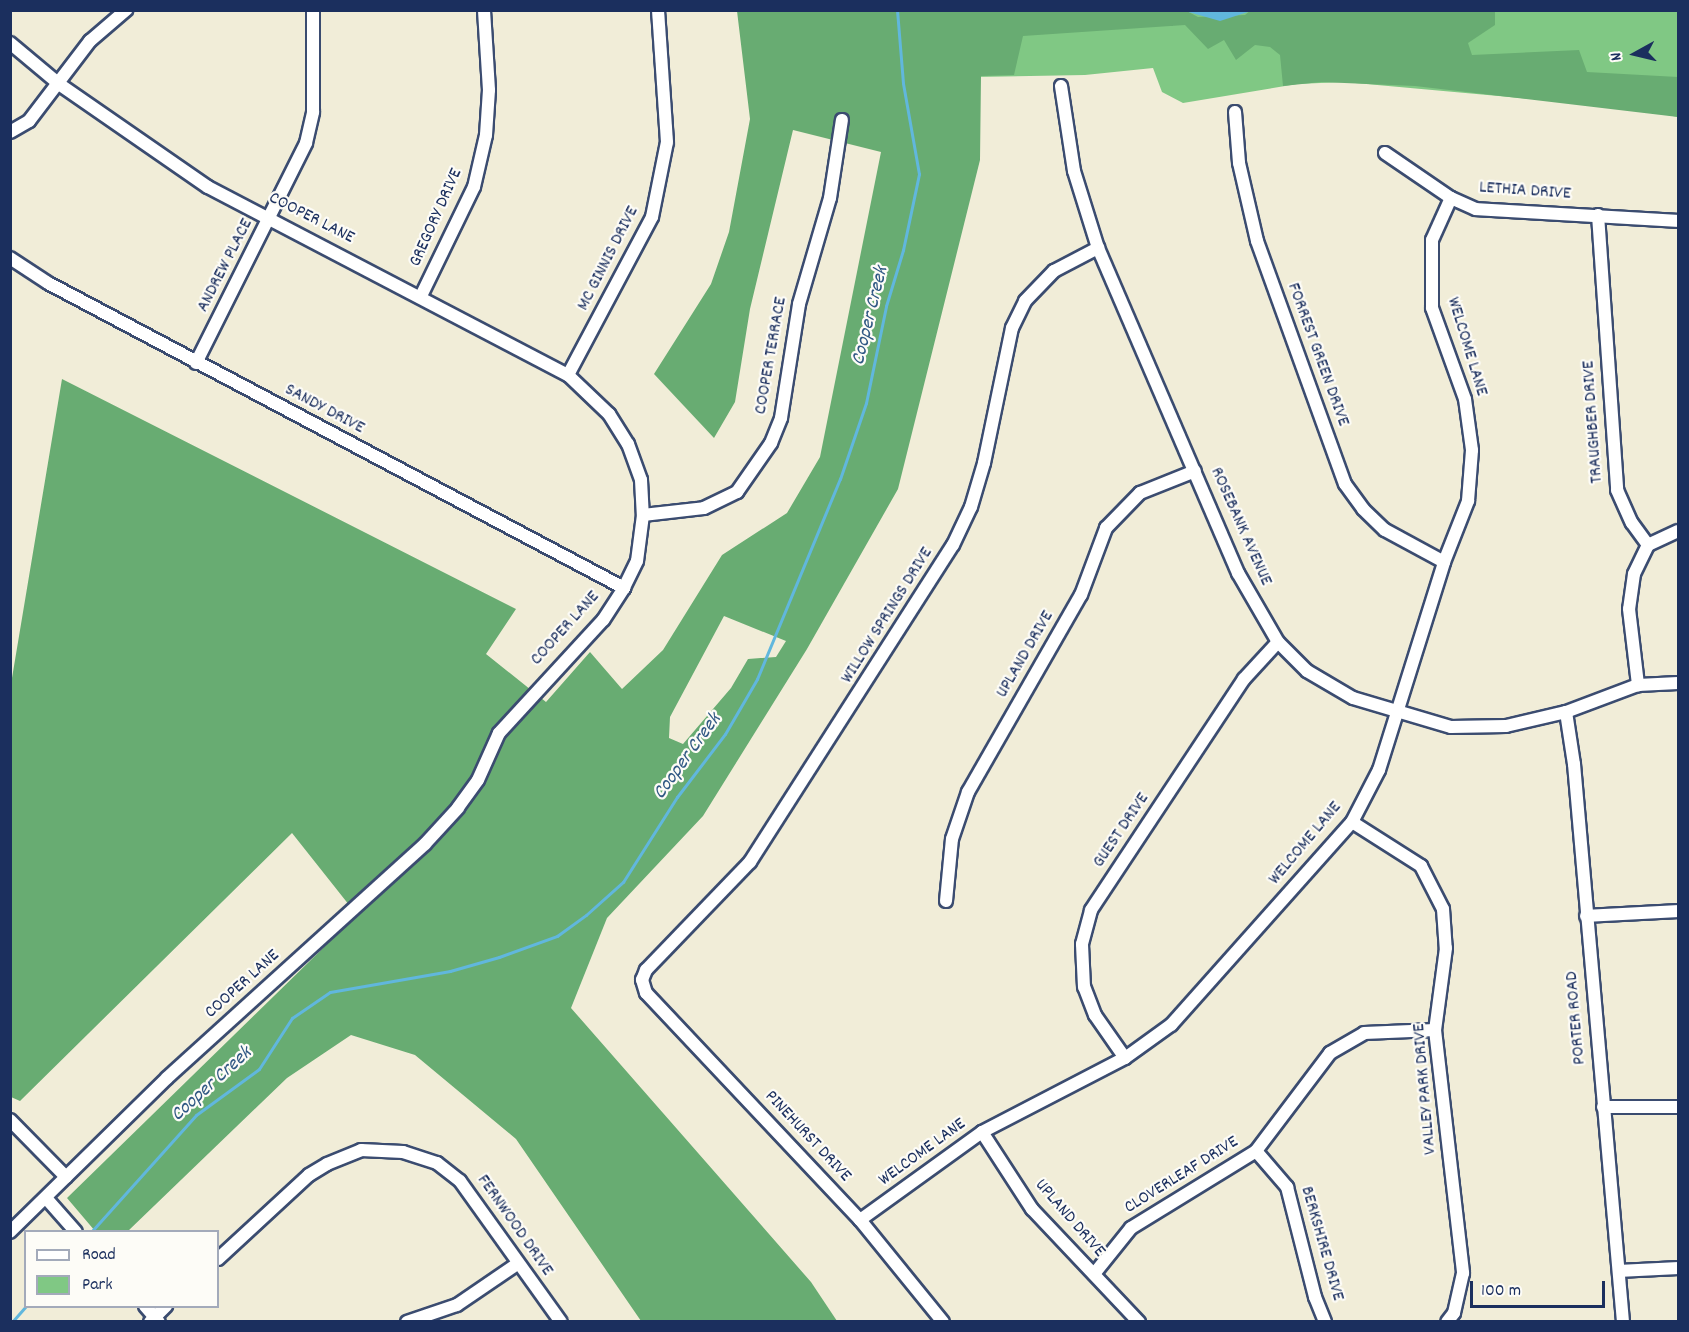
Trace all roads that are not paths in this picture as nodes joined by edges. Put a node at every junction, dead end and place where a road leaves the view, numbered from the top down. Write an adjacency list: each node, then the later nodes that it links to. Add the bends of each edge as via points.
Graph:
1 (126, 10): 6 (street, via 90,41)
2 (313, 10): 14 (street, ANDREW PLACE, via 313,112 306,143)
3 (484, 10): 18 (street, GREGORY DRIVE, via 489,90 486,135 474,188)
4 (658, 10): 20 (street, MC GINNIS DRIVE, via 667,142 652,217)
5 (10, 43): 6 (street, COOPER LANE)
6 (59, 84): 10 (street, via 29,121); 14 (street, COOPER LANE, via 208,187)
7 (1060, 86): 16 (street, ROSEBANK AVENUE, via 1074,171)
8 (1235, 112): 25 (street, FORREST GREEN DRIVE, via 1239,164 1257,241 1345,484 1385,530)
9 (842, 120): 22 (street, COOPER TERRACE, via 830,198 799,303 781,418 771,444 737,492 704,508)
10 (10, 132)
11 (1385, 153): 12 (street, LETHIA DRIVE)
12 (1451, 198): 13 (street, LETHIA DRIVE, via 1476,209); 25 (street, WELCOME LANE, via 1432,240 1432,308 1465,399 1473,450 1468,501)
13 (1598, 215): 15 (street, LETHIA DRIVE); 24 (street, TRAUGHBER DRIVE, via 1617,490 1632,523)
14 (271, 219): 18 (street, COOPER LANE); 19 (street, ANDREW PLACE)
15 (1678, 220)
16 (1098, 248): 21 (street, ROSEBANK AVENUE); 36 (street, WILLOW SPRINGS DRIVE, via 1054,271 1025,301 1012,328 971,507 953,545 750,862 646,970)
17 (10, 258): 19 (street, SANDY DRIVE, via 48,283)
18 (421, 296): 20 (street, COOPER LANE)
19 (196, 363): 26 (street, SANDY DRIVE)
20 (568, 375): 22 (street, COOPER LANE, via 609,414 628,444 641,480)
21 (1195, 471): 27 (street, ROSEBANK AVENUE, via 1238,573); 33 (street, UPLAND DRIVE, via 1140,493 1106,528 1081,595 968,792 952,839)
22 (643, 515): 26 (street, COOPER LANE, via 637,561)
23 (1678, 531): 24 (street)
24 (1648, 545): 29 (street, via 1635,574 1629,609)
25 (1444, 562): 31 (street, WELCOME LANE)
26 (624, 588): 44 (street, COOPER LANE, via 603,620 499,733 478,780 425,844 159,1086)
27 (1278, 642): 31 (street, ROSEBANK AVENUE, via 1307,671 1331,686); 38 (street, GUEST DRIVE, via 1244,679 1091,910 1082,944 1084,987 1095,1015)
28 (1678, 683): 29 (street, ROSEBANK AVENUE)
29 (1638, 685): 30 (street, ROSEBANK AVENUE)
30 (1566, 712): 31 (street, ROSEBANK AVENUE, via 1506,726 1451,727); 35 (street, PORTER ROAD)
31 (1397, 713): 32 (street, WELCOME LANE, via 1379,770)
32 (1352, 822): 37 (street, VALLEY PARK DRIVE, via 1421,866 1443,909 1446,948); 38 (street, WELCOME LANE, via 1171,1025)
33 (946, 901)
34 (1678, 911): 35 (street)
35 (1586, 916): 39 (street, PORTER ROAD)
36 (642, 980): 46 (street, PINEHURST DRIVE, via 646,993)
37 (1434, 1030): 43 (street, CLOVERLEAF DRIVE, via 1364,1033 1330,1053); 61 (street, VALLEY PARK DRIVE, via 1463,1274 1454,1313)
38 (1125, 1058): 42 (street, WELCOME LANE)
39 (1604, 1107): 40 (street); 52 (street, PORTER ROAD)
40 (1678, 1107)
41 (10, 1120): 44 (street)
42 (982, 1132): 46 (street, WELCOME LANE); 53 (street, UPLAND DRIVE, via 1032,1209)
43 (1256, 1151): 53 (street, CLOVERLEAF DRIVE, via 1131,1228); 60 (street, BERKSHIRE DRIVE, via 1287,1187 1315,1298)
44 (66, 1177): 45 (street, COOPER LANE)
45 (46, 1198): 47 (street); 48 (street)
46 (860, 1220): 58 (street, PINEHURST DRIVE)
47 (74, 1230)
48 (10, 1232)
49 (219, 1258): 50 (street, FERNWOOD DRIVE, via 309,1175 361,1150 403,1152 437,1163 460,1181)
50 (517, 1264): 56 (street, via 457,1305); 57 (street, FERNWOOD DRIVE)
51 (1678, 1268): 52 (street)
52 (1619, 1271): 62 (street, PORTER ROAD)
53 (1094, 1274): 59 (street, UPLAND DRIVE)
54 (164, 1308): 55 (street)
55 (155, 1320)
56 (407, 1322)
57 (561, 1322)
58 (943, 1322)
59 (1139, 1322)
60 (1325, 1322)
61 (1447, 1322)
62 (1623, 1322)

